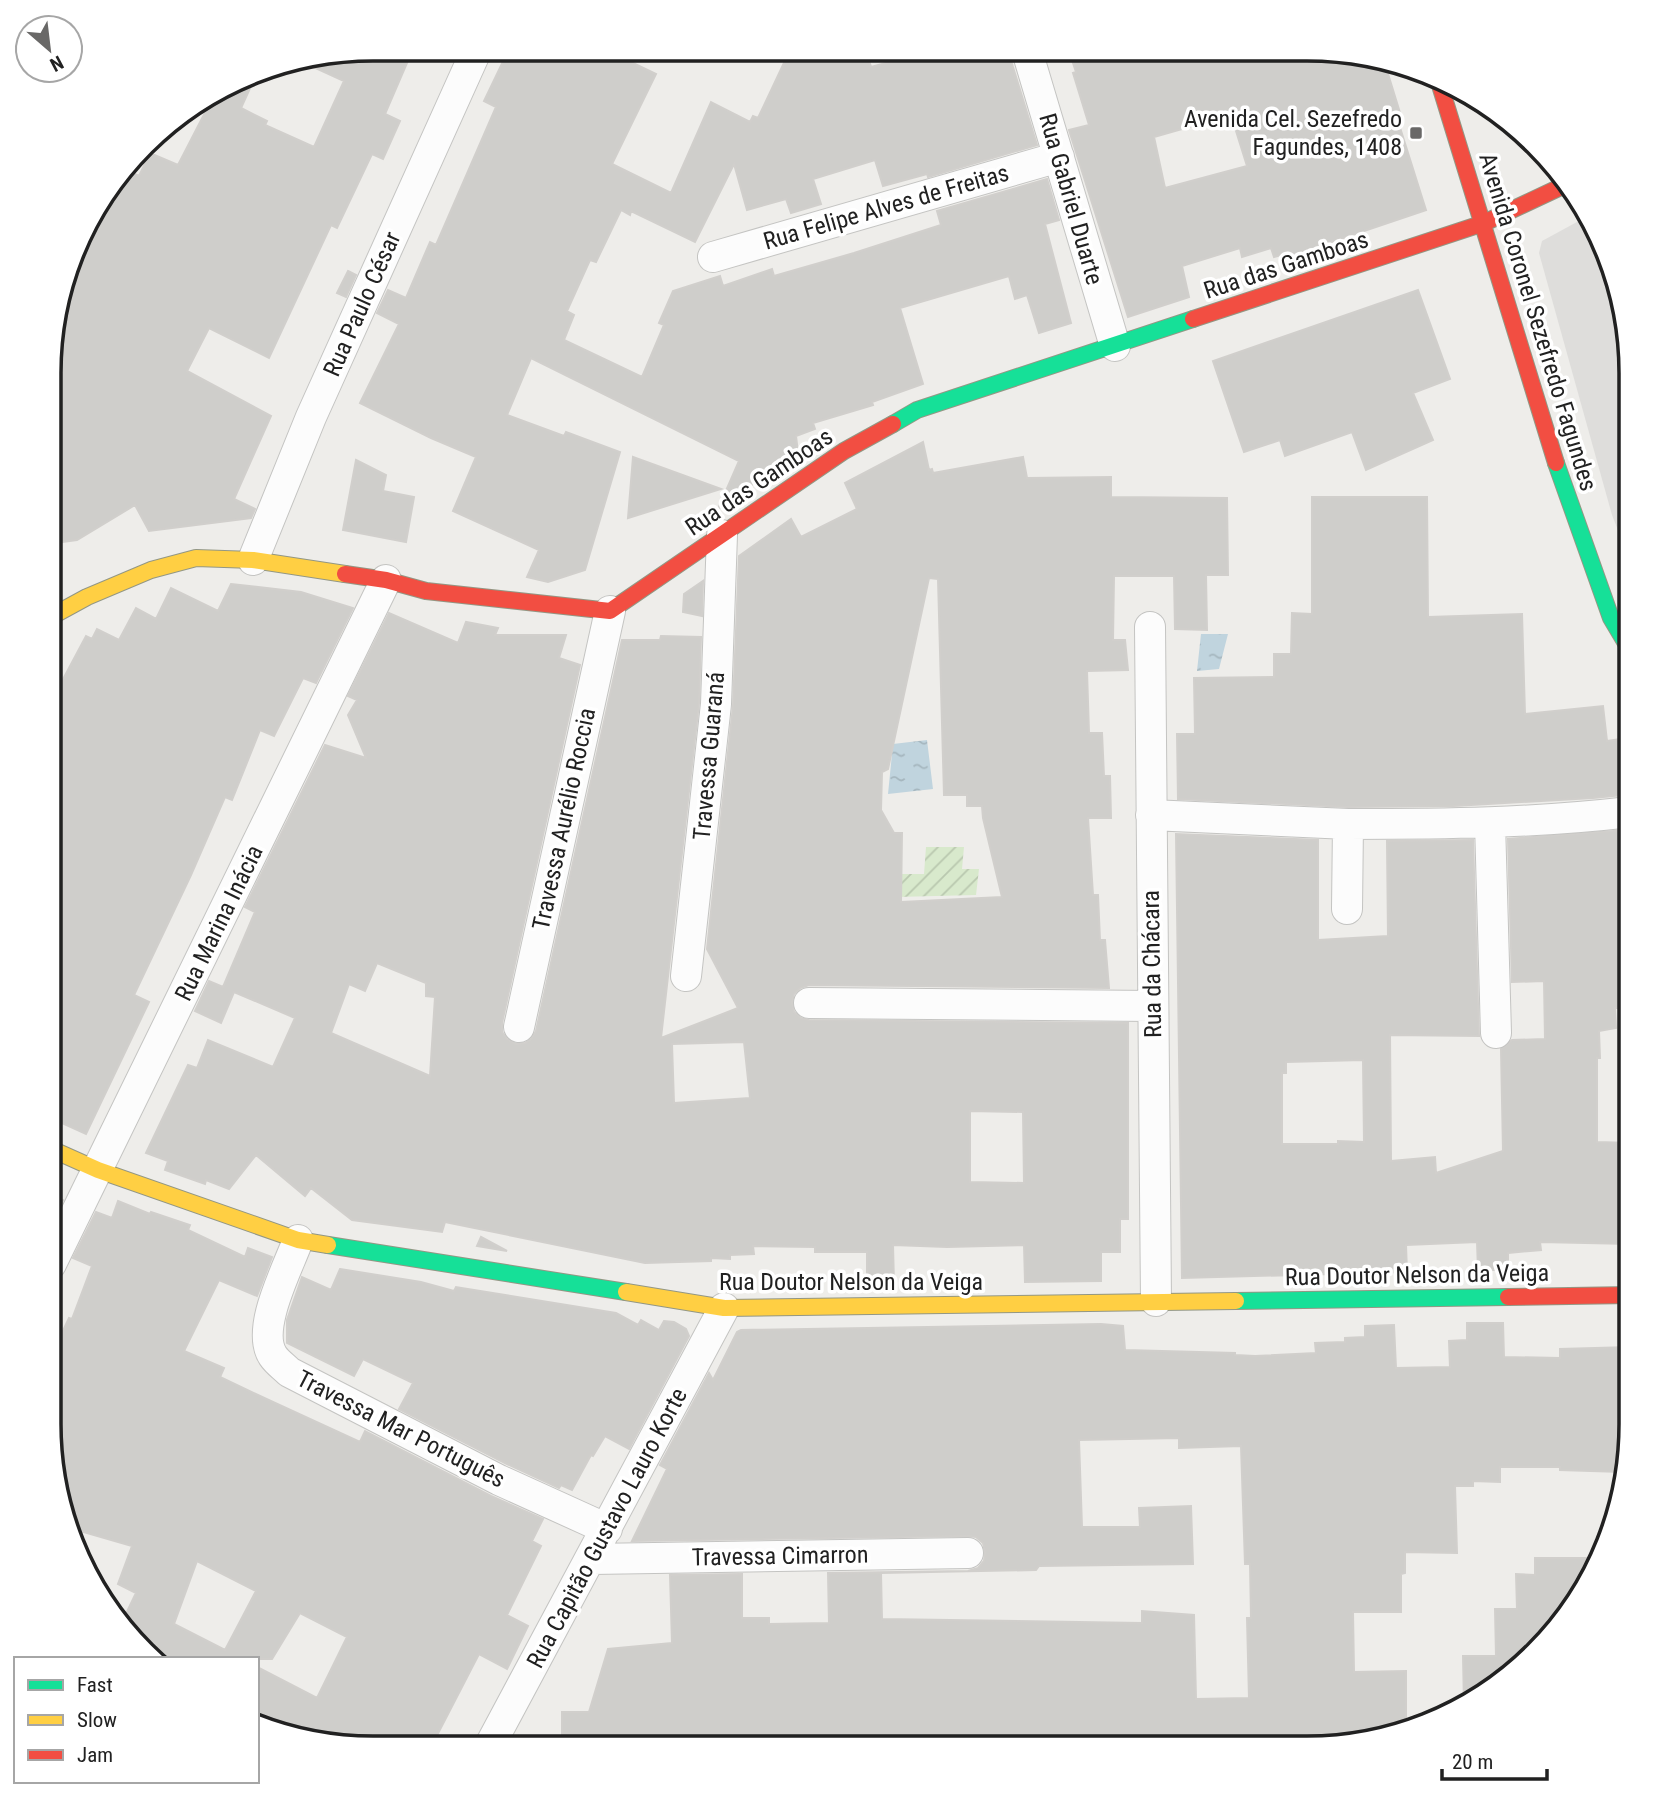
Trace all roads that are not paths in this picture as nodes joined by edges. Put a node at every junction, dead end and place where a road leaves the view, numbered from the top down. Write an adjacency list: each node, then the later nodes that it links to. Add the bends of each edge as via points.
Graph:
1 (472, 61): 10 (street, Rua Paulo César, via 311,417)
2 (1030, 61): 4 (street, Rua Gabriel Duarte)
3 (1442, 92): 6 (street, Avenida Coronel Sezefredo Fagundes)
4 (1059, 157): 7 (street, Rua Felipe Alves de Freitas); 8 (street, Rua Gabriel Duarte)
5 (1558, 188): 6 (street, Rua das Gamboas)
6 (1484, 223): 8 (street, Rua das Gamboas); 15 (street, Avenida Coronel Sezefredo Fagundes, via 1564,487)
7 (713, 257)
8 (1115, 346): 9 (street, Rua das Gamboas, via 917,410 844,451)
9 (722, 535): 13 (street, Rua das Gamboas); 21 (street, Travessa Guaraná, via 716,704)
10 (253, 560): 11 (street); 12 (street, via 196,558 151,570)
11 (386, 580): 13 (street, via 426,592); 27 (street, Rua Marina Inácia)
12 (61, 611)
13 (610, 611): 24 (street, Travessa Aurélio Roccia)
14 (1150, 627): 17 (street, Rua da Chácara)
15 (1619, 631)
16 (1619, 813): 18 (street)
17 (1151, 815): 19 (street); 23 (street, Rua da Chácara)
18 (1490, 823): 19 (street); 25 (street)
19 (1348, 824): 20 (street)
20 (1347, 909)
21 (686, 976)
22 (809, 1003): 23 (street)
23 (1153, 1006): 31 (street, Rua da Chácara)
24 (519, 1027)
25 (1496, 1033)
26 (61, 1153): 27 (street, Rua Doutor Nelson da Veiga)
27 (98, 1170): 28 (street, Rua Doutor Nelson da Veiga); 29 (street, Rua Marina Inácia)
28 (299, 1240): 32 (street, Rua Doutor Nelson da Veiga); 33 (street, Travessa Mar Português, via 266,1338 273,1356 289,1372 499,1480)
29 (61, 1244)
30 (1619, 1295): 31 (street, Rua Doutor Nelson da Veiga)
31 (1156, 1301): 32 (street, Rua Doutor Nelson da Veiga)
32 (724, 1308): 33 (street, Rua Capitão Gustavo Lauro Korte)
33 (607, 1529): 35 (street, Rua Capitão Gustavo Lauro Korte)
34 (968, 1553): 35 (street, Travessa Cimarron)
35 (592, 1559): 36 (street, Rua Capitão Gustavo Lauro Korte)
36 (495, 1736)

